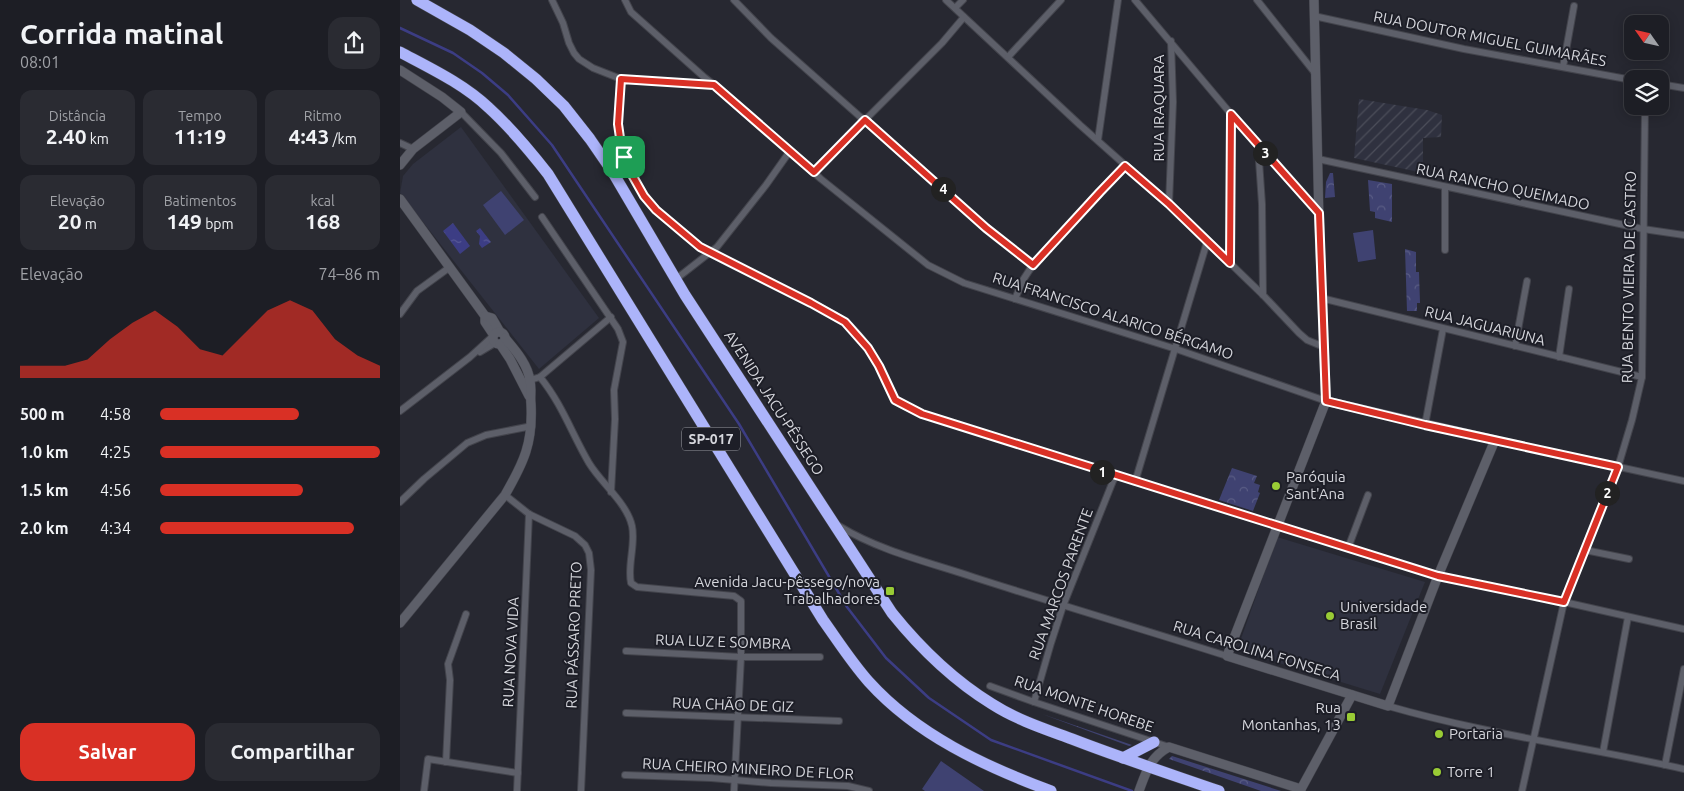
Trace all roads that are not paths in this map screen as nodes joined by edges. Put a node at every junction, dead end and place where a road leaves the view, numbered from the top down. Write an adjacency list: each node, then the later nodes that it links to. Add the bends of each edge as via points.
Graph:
1 (418, 0): 54 (highway, AVENIDA JACU-PÊSSEGO, via 504,53 564,106 612,171)
2 (552, 0): 22 (street, via 574,53 593,68)
3 (625, 0): 24 (street, RUA FRANCISCO ALARICO BÉRGAMO, via 644,24)
4 (734, 0): 30 (street, via 771,38)
5 (946, 0): 13 (street)
6 (963, 0): 13 (street)
7 (1061, 0): 18 (street)
8 (1118, 0): 31 (street)
9 (1135, 0): 16 (street)
10 (1257, 0): 21 (street)
11 (1314, 0): 14 (street)
12 (1574, 6): 19 (street)
13 (954, 8): 15 (street)
14 (1314, 16): 19 (street, RUA DOUTOR MIGUEL GUIMARÃES); 21 (street)
15 (964, 17): 18 (street); 30 (street)
16 (1170, 42): 28 (street); 43 (street, RUA IRAQUARA)
17 (400, 52): 127 (highway, SP-017, via 446,77 488,106 548,174 823,620 870,682 907,717 935,737 1000,771)
18 (1008, 57): 31 (street)
19 (1563, 68): 23 (street, RUA DOUTOR MIGUEL GUIMARÃES)
20 (400, 70): 27 (street)
21 (1315, 73): 36 (street)
22 (621, 79): 24 (street); 50 (street, via 618,124 631,173 656,210)
23 (1624, 79)
24 (714, 85): 35 (street, RUA FRANCISCO ALARICO BÉRGAMO)
25 (1669, 86): 26 (street)
26 (1684, 88)
27 (461, 112): 34 (street); 41 (street)
28 (1231, 114): 33 (street); 51 (street)
29 (1645, 115): 46 (street, RUA BENTO VIEIRA DE CASTRO)
30 (865, 120): 39 (street); 52 (street, via 986,228)
31 (1098, 140): 38 (street)
32 (400, 143): 34 (street)
33 (1258, 145): 44 (street); 57 (street)
34 (413, 149): 37 (street)
35 (790, 151): 39 (street, RUA FRANCISCO ALARICO BÉRGAMO); 50 (street)
36 (1318, 160): 40 (street, RUA RANCHO QUEIMADO); 44 (street)
37 (400, 165)
38 (1125, 166): 43 (street); 52 (street)
39 (814, 172): 59 (street, RUA FRANCISCO ALARICO BÉRGAMO, via 928,265 964,283)
40 (1445, 188): 46 (street, RUA RANCHO QUEIMADO); 49 (street)
41 (535, 197)
42 (400, 199): 53 (street)
43 (1169, 204): 48 (street)
44 (1319, 213): 58 (street)
45 (542, 217): 61 (street)
46 (1643, 230): 47 (street, RUA RANCHO QUEIMADO); 69 (street, RUA BENTO VIEIRA DE CASTRO)
47 (1684, 235)
48 (1207, 242): 51 (street); 66 (street)
49 (1445, 250)
50 (711, 253): 54 (street); 77 (street, via 845,322 868,348 895,400 922,414)
51 (1230, 263): 57 (street)
52 (1033, 265): 59 (street)
53 (450, 266): 60 (street, via 417,290); 63 (street)
54 (676, 279): 85 (highway, AVENIDA JACU-PÊSSEGO)
55 (1527, 281): 64 (street)
56 (1569, 289): 67 (street)
57 (1263, 294): 65 (street, via 1307,340)
58 (1322, 298): 62 (street, RUA JAGUARIUNA); 65 (street)
59 (1015, 299): 66 (street, RUA FRANCISCO ALARICO BÉRGAMO)
60 (400, 314)
61 (611, 317): 68 (street); 80 (street, via 622,342 614,390)
62 (1443, 329): 64 (street, RUA JAGUARIUNA); 73 (street)
63 (498, 338): 70 (street, via 522,360); 72 (street)
64 (1515, 346): 67 (street, RUA JAGUARIUNA)
65 (1324, 347): 71 (street)
66 (1176, 349): 71 (street, RUA FRANCISCO ALARICO BÉRGAMO); 79 (street)
67 (1559, 357): 69 (street, RUA JAGUARIUNA)
68 (540, 377): 70 (street); 80 (street, via 560,404 590,463)
69 (1642, 377): 76 (street, RUA BENTO VIEIRA DE CASTRO)
70 (526, 381): 74 (street)
71 (1326, 401): 73 (street, RUA FRANCISCO ALARICO BÉRGAMO); 86 (street)
72 (400, 411)
73 (1425, 425): 75 (street, RUA FRANCISCO ALARICO BÉRGAMO)
74 (532, 426): 81 (street, via 526,454); 83 (street, via 486,435 467,443)
75 (1495, 440): 76 (street, RUA FRANCISCO ALARICO BÉRGAMO); 90 (street)
76 (1618, 467): 78 (street, RUA FRANCISCO ALARICO BÉRGAMO); 88 (street, RUA BENTO VIEIRA DE CASTRO)
77 (1115, 476): 79 (street); 92 (street, RUA MARCOS PARENTE)
78 (1684, 481)
79 (1135, 482): 86 (street)
80 (611, 492): 99 (street, via 632,524 630,580 634,585 740,599)
81 (505, 495): 84 (street, RUA PÁSSARO PRETO); 95 (street)
82 (1368, 495): 87 (street)
83 (400, 502)
84 (530, 514): 118 (street, RUA NOVA VIDA); 124 (street, RUA PÁSSARO PRETO, via 575,536 589,553)
85 (833, 523): 92 (street, RUA CAROLINA FONSECA, via 885,549); 113 (highway, AVENIDA JACU-PÊSSEGO, via 910,636 964,686 1026,722)
86 (1277, 526): 87 (street); 98 (street)
87 (1348, 548): 90 (street)
88 (1585, 550): 89 (street); 91 (street, RUA BENTO VIEIRA DE CASTRO)
89 (1629, 559)
90 (1438, 576): 91 (street); 105 (street)
91 (1564, 602): 94 (street); 109 (street, RUA BENTO VIEIRA DE CASTRO)
92 (1063, 606): 98 (street, RUA CAROLINA FONSECA); 104 (street, RUA MARCOS PARENTE)
93 (466, 614): 114 (street, via 448,664)
94 (1628, 617): 96 (street); 112 (street)
95 (400, 623)
96 (1684, 629)
97 (626, 651): 99 (street, RUA LUZ E SOMBRA)
98 (1227, 656): 103 (street, RUA CAROLINA FONSECA)
99 (741, 657): 100 (street, RUA LUZ E SOMBRA); 107 (street)
100 (820, 658)
101 (1684, 669): 115 (street)
102 (990, 686): 104 (street, RUA MONTE HOREBE)
103 (1352, 695): 105 (street, RUA CAROLINA FONSECA); 121 (street)
104 (1034, 702): 110 (street, RUA MONTE HOREBE)
105 (1388, 706): 109 (street, RUA CAROLINA FONSECA)
106 (626, 713): 107 (street, RUA CHÃO DE GIZ)
107 (739, 718): 108 (street, RUA CHÃO DE GIZ); 120 (street)
108 (839, 721)
109 (1533, 739): 112 (street, RUA CAROLINA FONSECA); 130 (street, RUA BENTO VIEIRA DE CASTRO)
110 (1154, 742): 111 (street, RUA MONTE HOREBE); 113 (highway)
111 (1169, 747): 117 (street, RUA MONTE HOREBE, via 1157,754); 121 (street, RUA MONTE HOREBE)
112 (1603, 752): 115 (street, RUA CAROLINA FONSECA)
113 (1123, 758): 117 (highway, AVENIDA JACU-PÊSSEGO)
114 (446, 762): 118 (street); 122 (street, via 428,759)
115 (1665, 765): 116 (street, RUA CAROLINA FONSECA)
116 (1684, 769)
117 (1146, 771): 128 (street); 129 (highway, AVENIDA JACU-PÊSSEGO)
118 (518, 774): 123 (street, RUA NOVA VIDA)
119 (625, 775): 120 (street, RUA CHEIRO MINEIRO DE FLOR)
120 (735, 780): 125 (street); 126 (street, RUA CHEIRO MINEIRO DE FLOR, via 848,786)
121 (1301, 790)
122 (424, 791)
123 (517, 791)
124 (582, 791)
125 (734, 791)
126 (869, 791)
127 (1051, 791)
128 (1139, 791)
129 (1219, 791)
130 (1522, 791)

